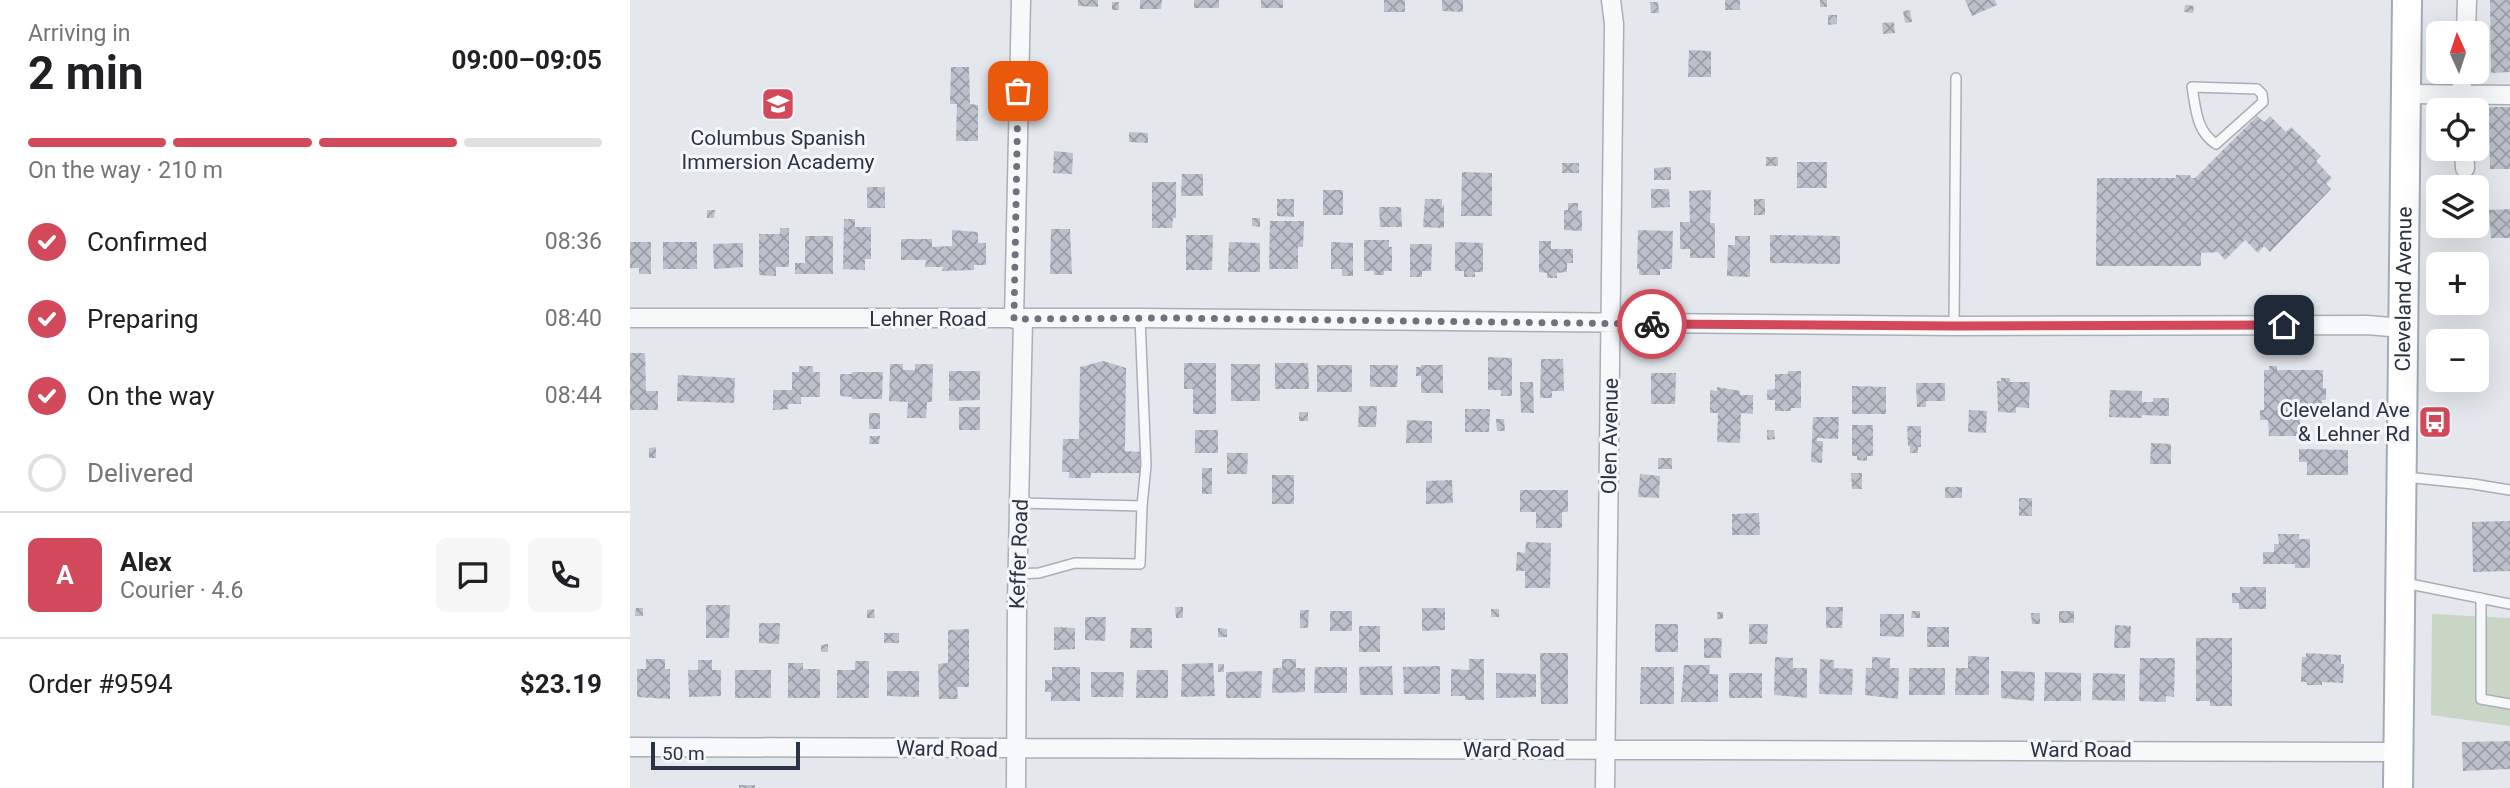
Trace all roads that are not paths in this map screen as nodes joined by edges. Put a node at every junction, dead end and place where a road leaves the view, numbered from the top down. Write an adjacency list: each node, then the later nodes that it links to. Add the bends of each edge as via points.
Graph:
1 (1021, 0): 16 (street, Keffer Road)
2 (1611, 0): 17 (street, Olen Avenue)
3 (2407, 0): 8 (main road, Cleveland Avenue)
4 (2467, 0): 5 (street)
5 (2466, 21)
6 (1956, 78): 18 (lane)
7 (2192, 87): 7 (lane, via 2258,89 2263,102 2216,144 2205,137)
8 (2405, 94): 10 (street); 19 (main road, Cleveland Avenue)
9 (2510, 95): 11 (street)
10 (2434, 98)
11 (2489, 98)
12 (2465, 161): 13 (street)
13 (2465, 168)
14 (630, 318): 16 (street, Lehner Road)
15 (1140, 318): 16 (street, Lehner Road); 17 (street, Lehner Road); 23 (lane, via 1146,464)
16 (1019, 319): 22 (street, Keffer Road)
17 (1612, 324): 18 (street, Lehner Road); 31 (street, Olen Avenue)
18 (1954, 326): 19 (street, Lehner Road)
19 (2402, 328): 20 (main road, Cleveland Avenue)
20 (2400, 476): 21 (lane); 25 (main road, Cleveland Avenue)
21 (2510, 490)
22 (1020, 503): 23 (lane); 24 (street, Keffer Road)
23 (1142, 506): 24 (lane, via 1140,564 1075,563)
24 (1018, 574): 30 (street, Keffer Road)
25 (2399, 582): 26 (lane); 32 (main road, Cleveland Avenue)
26 (2481, 598): 27 (lane); 28 (lane, via 2481,699)
27 (2510, 604)
28 (2510, 704)
29 (630, 747): 30 (street, Ward Road)
30 (1016, 750): 31 (street, Ward Road); 33 (street, Keffer Road)
31 (1605, 750): 32 (street, Ward Road); 34 (street, Olen Avenue)
32 (2398, 752): 35 (main road, Cleveland Avenue)
33 (1016, 788)
34 (1605, 788)
35 (2398, 788)

